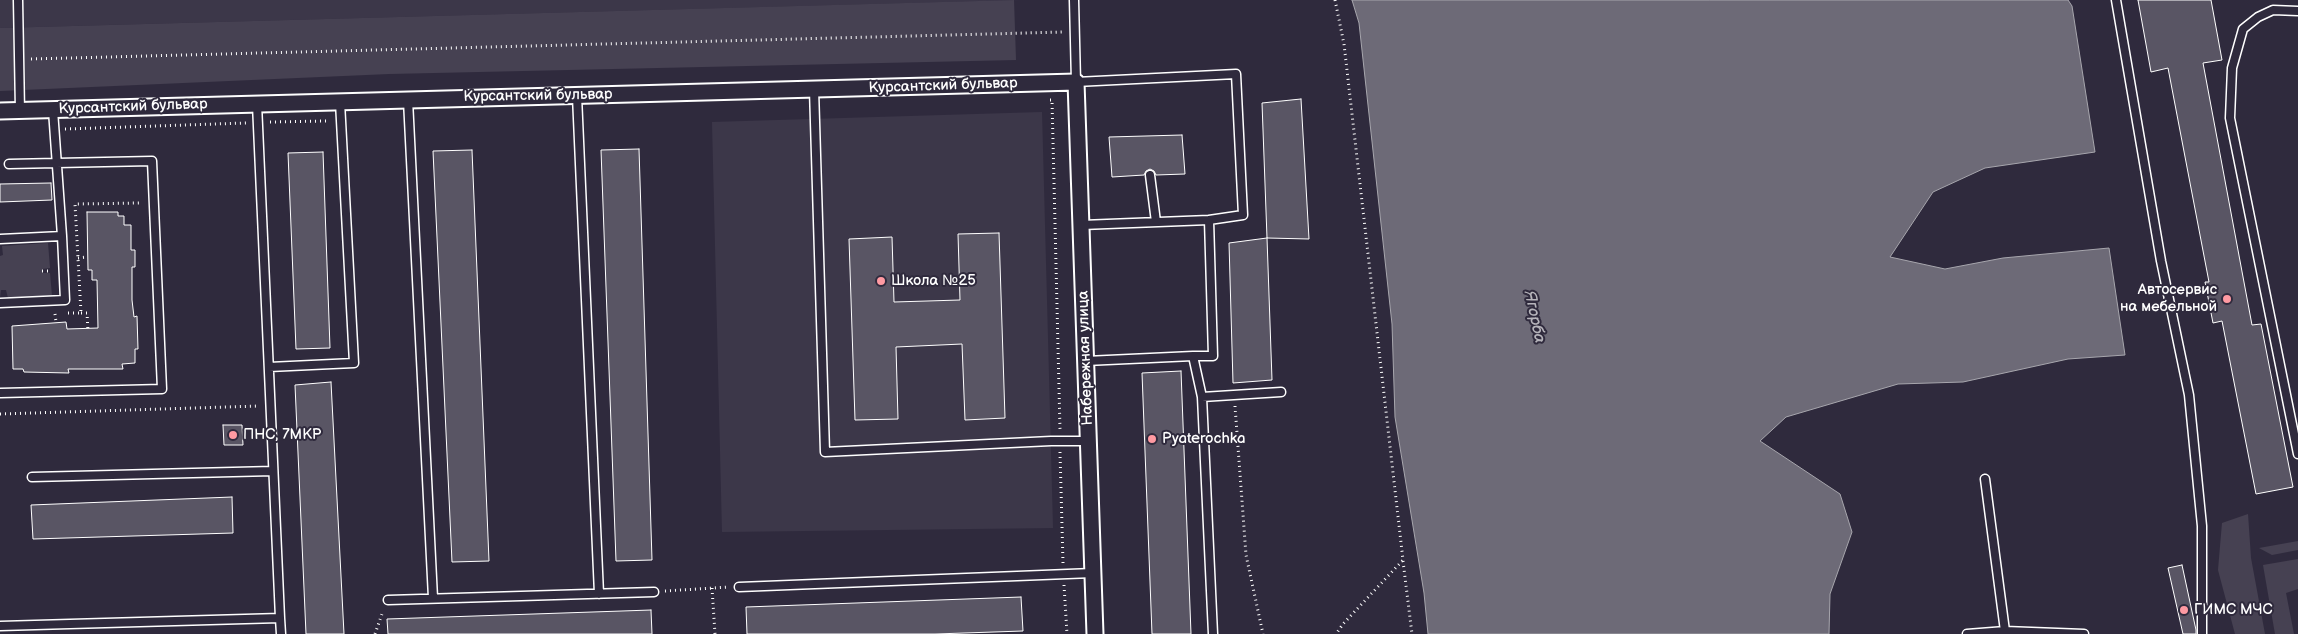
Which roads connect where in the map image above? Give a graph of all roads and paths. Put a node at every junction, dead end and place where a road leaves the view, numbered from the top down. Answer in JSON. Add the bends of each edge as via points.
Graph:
{"nodes":[{"id":1,"x":18,"y":0,"type":"edge"},
{"id":2,"x":1074,"y":0,"type":"edge"},
{"id":3,"x":1334,"y":0,"type":"edge"},
{"id":4,"x":2116,"y":0,"type":"edge"},
{"id":5,"x":2298,"y":11,"type":"edge"},
{"id":6,"x":1075,"y":32,"type":"junction"},
{"id":7,"x":20,"y":60,"type":"junction"},
{"id":8,"x":1076,"y":82,"type":"junction"},
{"id":9,"x":814,"y":89,"type":"junction"},
{"id":10,"x":577,"y":96,"type":"junction"},
{"id":11,"x":408,"y":100,"type":"junction"},
{"id":12,"x":1052,"y":100,"type":"dead end"},
{"id":13,"x":340,"y":102,"type":"junction"},
{"id":14,"x":256,"y":104,"type":"junction"},
{"id":15,"x":53,"y":110,"type":"junction"},
{"id":16,"x":0,"y":111,"type":"edge"},
{"id":17,"x":20,"y":111,"type":"junction"},
{"id":18,"x":57,"y":163,"type":"junction"},
{"id":19,"x":9,"y":164,"type":"dead end"},
{"id":20,"x":1150,"y":175,"type":"dead end"},
{"id":21,"x":140,"y":213,"type":"dead end"},
{"id":22,"x":1209,"y":220,"type":"junction"},
{"id":23,"x":1156,"y":222,"type":"junction"},
{"id":24,"x":1082,"y":225,"type":"junction"},
{"id":25,"x":62,"y":236,"type":"junction"},
{"id":26,"x":0,"y":239,"type":"edge"},
{"id":27,"x":87,"y":257,"type":"dead end"},
{"id":28,"x":78,"y":258,"type":"junction"},
{"id":29,"x":0,"y":303,"type":"edge"},
{"id":30,"x":81,"y":313,"type":"junction"},
{"id":31,"x":46,"y":314,"type":"dead end"},
{"id":32,"x":56,"y":314,"type":"junction"},
{"id":33,"x":56,"y":322,"type":"dead end"},
{"id":34,"x":88,"y":331,"type":"dead end"},
{"id":35,"x":1193,"y":356,"type":"junction"},
{"id":36,"x":1086,"y":361,"type":"junction"},
{"id":37,"x":268,"y":367,"type":"junction"},
{"id":38,"x":1282,"y":392,"type":"dead end"},
{"id":39,"x":0,"y":393,"type":"edge"},
{"id":40,"x":1234,"y":395,"type":"junction"},
{"id":41,"x":1202,"y":397,"type":"junction"},
{"id":42,"x":270,"y":406,"type":"junction"},
{"id":43,"x":0,"y":414,"type":"edge"},
{"id":44,"x":1060,"y":441,"type":"junction"},
{"id":45,"x":1089,"y":441,"type":"junction"},
{"id":46,"x":2298,"y":454,"type":"edge"},
{"id":47,"x":273,"y":471,"type":"junction"},
{"id":48,"x":32,"y":477,"type":"dead end"},
{"id":49,"x":1985,"y":479,"type":"dead end"},
{"id":50,"x":1403,"y":560,"type":"junction"},
{"id":51,"x":1092,"y":572,"type":"junction"},
{"id":52,"x":1064,"y":574,"type":"junction"},
{"id":53,"x":739,"y":587,"type":"joint"},
{"id":54,"x":712,"y":588,"type":"junction"},
{"id":55,"x":654,"y":592,"type":"joint"},
{"id":56,"x":599,"y":594,"type":"junction"},
{"id":57,"x":433,"y":598,"type":"junction"},
{"id":58,"x":388,"y":600,"type":"joint"},
{"id":59,"x":280,"y":618,"type":"junction"},
{"id":60,"x":0,"y":626,"type":"edge"},
{"id":61,"x":2005,"y":631,"type":"junction"},
{"id":62,"x":281,"y":634,"type":"edge"},
{"id":63,"x":375,"y":634,"type":"edge"},
{"id":64,"x":714,"y":634,"type":"edge"},
{"id":65,"x":1067,"y":634,"type":"edge"},
{"id":66,"x":1095,"y":634,"type":"edge"},
{"id":67,"x":1213,"y":634,"type":"edge"},
{"id":68,"x":1263,"y":634,"type":"edge"},
{"id":69,"x":1336,"y":634,"type":"edge"},
{"id":70,"x":1412,"y":634,"type":"edge"},
{"id":71,"x":1967,"y":634,"type":"edge"},
{"id":72,"x":2084,"y":634,"type":"edge"},
{"id":73,"x":2202,"y":634,"type":"edge"}],
"edges":[{"from":1,"to":7,"type":"lane"},
{"from":2,"to":6,"type":"lane"},
{"from":3,"to":50,"type":"path","via":[[1344,44]]},
{"from":4,"to":73,"type":"lane","via":[[2161,262],[2189,395],[2202,526]]},
{"from":5,"to":46,"type":"lane","via":[[2274,10],[2243,29],[2232,68],[2230,118]]},
{"from":6,"to":7,"type":"path"},
{"from":6,"to":8,"type":"lane"},
{"from":7,"to":17,"type":"lane"},
{"from":8,"to":9,"type":"street","name":"Курсантский бульвар"},
{"from":8,"to":22,"type":"lane","via":[[1236,74],[1243,215]]},
{"from":8,"to":24,"type":"street","name":"Набережная улица"},
{"from":9,"to":10,"type":"street","name":"Курсантский бульвар"},
{"from":9,"to":44,"type":"lane","via":[[826,452]]},
{"from":10,"to":11,"type":"street","name":"Курсантский бульвар"},
{"from":10,"to":56,"type":"lane"},
{"from":11,"to":13,"type":"street","name":"Курсантский бульвар"},
{"from":11,"to":57,"type":"lane"},
{"from":12,"to":44,"type":"path"},
{"from":13,"to":14,"type":"street","name":"Курсантский бульвар"},
{"from":13,"to":37,"type":"lane","via":[[354,363]]},
{"from":14,"to":15,"type":"street","name":"Курсантский бульвар"},
{"from":14,"to":37,"type":"lane"},
{"from":15,"to":17,"type":"street","name":"Курсантский бульвар"},
{"from":15,"to":18,"type":"lane"},
{"from":16,"to":17,"type":"street","name":"Курсантский бульвар"},
{"from":18,"to":19,"type":"lane"},
{"from":18,"to":25,"type":"lane"},
{"from":18,"to":39,"type":"lane","via":[[152,161],[162,389]]},
{"from":20,"to":23,"type":"lane"},
{"from":21,"to":28,"type":"path","via":[[139,203],[75,204]]},
{"from":22,"to":23,"type":"lane"},
{"from":22,"to":35,"type":"lane","via":[[1212,356]]},
{"from":23,"to":24,"type":"lane"},
{"from":24,"to":36,"type":"street","name":"Набережная улица"},
{"from":25,"to":26,"type":"lane"},
{"from":25,"to":29,"type":"lane","via":[[65,300]]},
{"from":27,"to":28,"type":"path"},
{"from":28,"to":30,"type":"path"},
{"from":30,"to":32,"type":"path"},
{"from":30,"to":34,"type":"path","via":[[88,313]]},
{"from":31,"to":32,"type":"path"},
{"from":32,"to":33,"type":"path"},
{"from":35,"to":36,"type":"lane"},
{"from":35,"to":41,"type":"lane"},
{"from":36,"to":45,"type":"street","name":"Набережная улица"},
{"from":37,"to":42,"type":"lane"},
{"from":38,"to":40,"type":"lane"},
{"from":40,"to":41,"type":"lane"},
{"from":40,"to":68,"type":"path","via":[[1246,555]]},
{"from":41,"to":67,"type":"lane"},
{"from":42,"to":43,"type":"path"},
{"from":42,"to":47,"type":"lane"},
{"from":44,"to":45,"type":"lane"},
{"from":44,"to":52,"type":"path"},
{"from":45,"to":51,"type":"street","name":"Набережная улица"},
{"from":47,"to":48,"type":"lane"},
{"from":47,"to":59,"type":"lane"},
{"from":49,"to":61,"type":"lane"},
{"from":50,"to":69,"type":"path"},
{"from":50,"to":70,"type":"path"},
{"from":51,"to":52,"type":"lane"},
{"from":51,"to":66,"type":"street","name":"Набережная улица"},
{"from":52,"to":53,"type":"lane"},
{"from":52,"to":65,"type":"path"},
{"from":53,"to":54,"type":"path"},
{"from":54,"to":55,"type":"path"},
{"from":54,"to":64,"type":"path"},
{"from":55,"to":56,"type":"lane"},
{"from":56,"to":57,"type":"lane"},
{"from":57,"to":58,"type":"lane"},
{"from":58,"to":63,"type":"path"},
{"from":59,"to":60,"type":"lane"},
{"from":59,"to":62,"type":"lane"},
{"from":61,"to":71,"type":"lane"},
{"from":61,"to":72,"type":"lane"}]}
